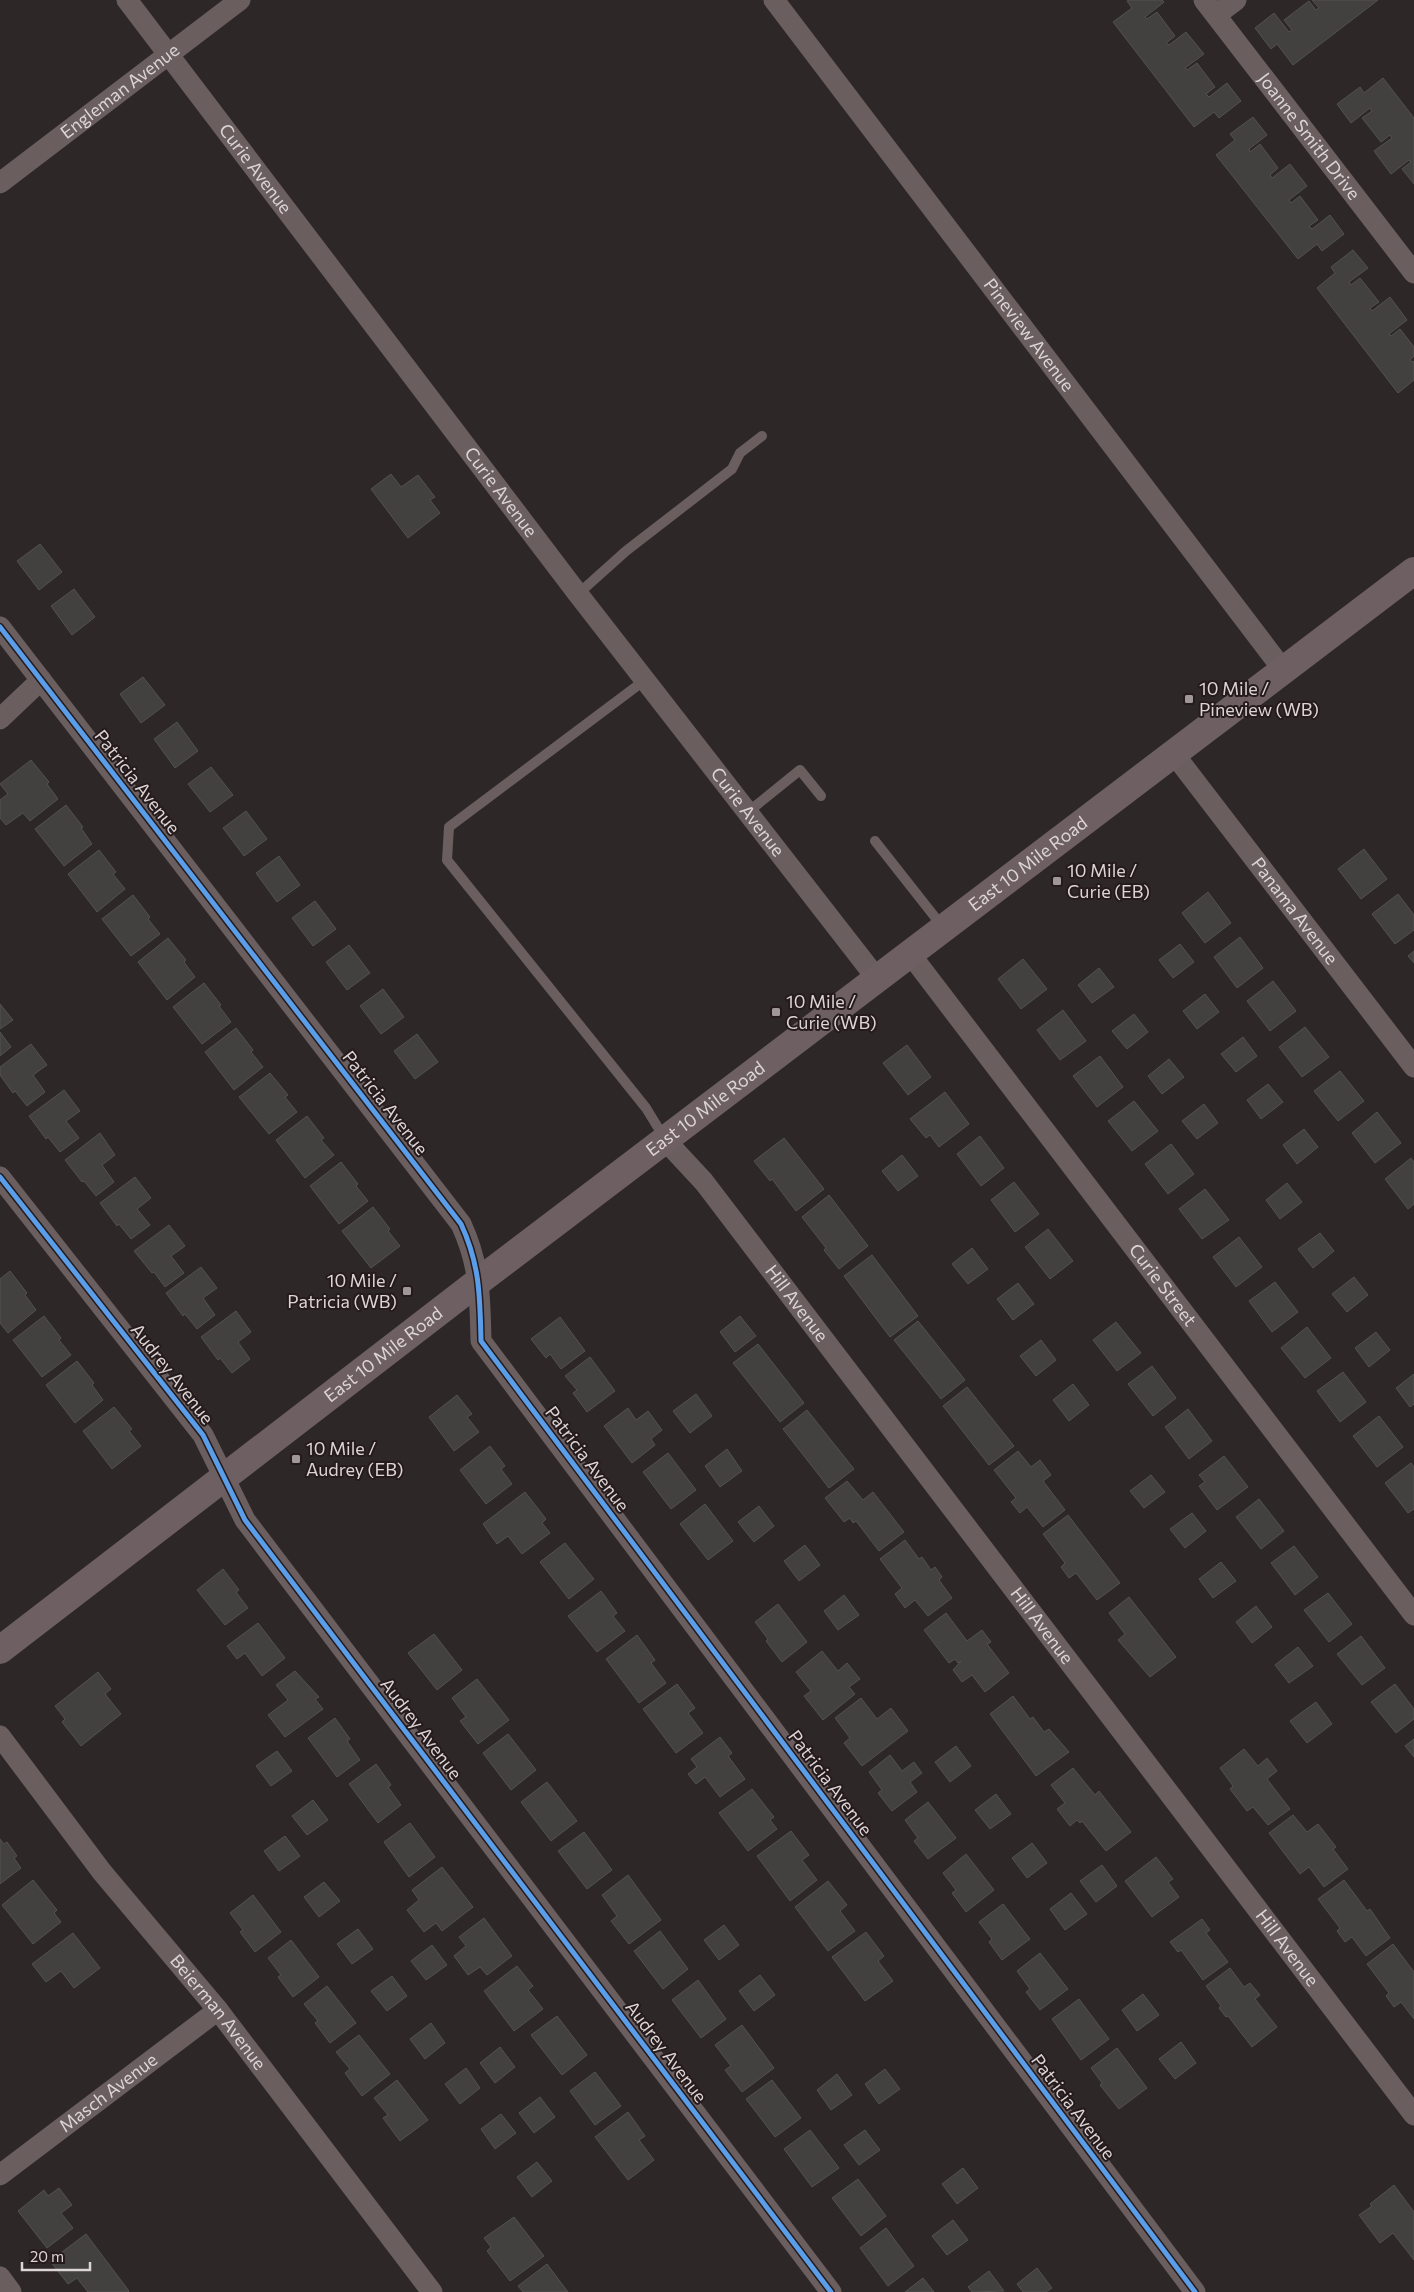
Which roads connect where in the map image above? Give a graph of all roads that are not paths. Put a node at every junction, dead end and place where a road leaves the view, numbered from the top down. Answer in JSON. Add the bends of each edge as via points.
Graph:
{"nodes":[{"id":1,"x":127,"y":0,"type":"edge"},
{"id":2,"x":240,"y":0,"type":"edge"},
{"id":3,"x":774,"y":0,"type":"edge"},
{"id":4,"x":1236,"y":0,"type":"edge"},
{"id":5,"x":1210,"y":8,"type":"edge"},
{"id":6,"x":169,"y":53,"type":"junction"},
{"id":7,"x":0,"y":183,"type":"edge"},
{"id":8,"x":1414,"y":273,"type":"edge"},
{"id":9,"x":762,"y":436,"type":"dead end"},
{"id":10,"x":1414,"y":571,"type":"edge"},
{"id":11,"x":578,"y":594,"type":"junction"},
{"id":12,"x":0,"y":627,"type":"edge"},
{"id":13,"x":1284,"y":671,"type":"junction"},
{"id":14,"x":41,"y":680,"type":"junction"},
{"id":15,"x":645,"y":680,"type":"junction"},
{"id":16,"x":0,"y":719,"type":"edge"},
{"id":17,"x":1174,"y":754,"type":"junction"},
{"id":18,"x":821,"y":796,"type":"dead end"},
{"id":19,"x":748,"y":812,"type":"junction"},
{"id":20,"x":875,"y":841,"type":"dead end"},
{"id":21,"x":945,"y":929,"type":"junction"},
{"id":22,"x":911,"y":955,"type":"junction"},
{"id":23,"x":878,"y":980,"type":"junction"},
{"id":24,"x":1414,"y":1067,"type":"edge"},
{"id":25,"x":665,"y":1140,"type":"junction"},
{"id":26,"x":0,"y":1177,"type":"edge"},
{"id":27,"x":479,"y":1281,"type":"junction"},
{"id":28,"x":224,"y":1476,"type":"junction"},
{"id":29,"x":1414,"y":1615,"type":"edge"},
{"id":30,"x":0,"y":1650,"type":"edge"},
{"id":31,"x":0,"y":1736,"type":"edge"},
{"id":32,"x":218,"y":2010,"type":"junction"},
{"id":33,"x":1414,"y":2115,"type":"edge"},
{"id":34,"x":0,"y":2175,"type":"edge"},
{"id":35,"x":0,"y":2277,"type":"edge"},
{"id":36,"x":11,"y":2292,"type":"edge"},
{"id":37,"x":432,"y":2292,"type":"edge"},
{"id":38,"x":832,"y":2292,"type":"edge"},
{"id":39,"x":1194,"y":2292,"type":"edge"}],
"edges":[{"from":1,"to":6,"type":"street","name":"Curie Avenue"},
{"from":2,"to":6,"type":"street","name":"Engleman Avenue"},
{"from":3,"to":13,"type":"street","name":"Pineview Avenue"},
{"from":4,"to":5,"type":"street"},
{"from":5,"to":8,"type":"street","name":"Joanne Smith Drive"},
{"from":6,"to":7,"type":"street","name":"Engleman Avenue"},
{"from":6,"to":11,"type":"street","name":"Curie Avenue"},
{"from":9,"to":11,"type":"lane","via":[[740,453],[732,469],[626,551]]},
{"from":10,"to":13,"type":"main road","name":"East 10 Mile Road"},
{"from":11,"to":15,"type":"street","name":"Curie Avenue"},
{"from":12,"to":14,"type":"street","name":"Patricia Avenue"},
{"from":13,"to":17,"type":"main road","name":"East 10 Mile Road"},
{"from":14,"to":16,"type":"street"},
{"from":14,"to":27,"type":"street","name":"Patricia Avenue","via":[[461,1224],[472,1247]]},
{"from":15,"to":19,"type":"street","name":"Curie Avenue"},
{"from":15,"to":25,"type":"lane","via":[[448,827],[447,860],[646,1108]]},
{"from":17,"to":21,"type":"main road","name":"East 10 Mile Road"},
{"from":17,"to":24,"type":"street","name":"Panama Avenue"},
{"from":18,"to":19,"type":"lane","via":[[800,770]]},
{"from":19,"to":23,"type":"street","name":"Curie Avenue"},
{"from":20,"to":21,"type":"lane"},
{"from":21,"to":22,"type":"main road","name":"East 10 Mile Road"},
{"from":22,"to":23,"type":"main road","name":"East 10 Mile Road"},
{"from":22,"to":29,"type":"street","name":"Curie Street"},
{"from":23,"to":25,"type":"main road","name":"East 10 Mile Road"},
{"from":25,"to":27,"type":"main road","name":"East 10 Mile Road"},
{"from":25,"to":33,"type":"street","name":"Hill Avenue","via":[[710,1190]]},
{"from":26,"to":28,"type":"street","name":"Audrey Avenue","via":[[203,1436]]},
{"from":27,"to":28,"type":"main road","name":"East 10 Mile Road"},
{"from":27,"to":39,"type":"street","name":"Patricia Avenue","via":[[481,1341]]},
{"from":28,"to":30,"type":"main road","name":"East 10 Mile Road"},
{"from":28,"to":38,"type":"street","name":"Audrey Avenue","via":[[245,1520]]},
{"from":31,"to":32,"type":"street","name":"Beierman Avenue","via":[[102,1872]]},
{"from":32,"to":34,"type":"street","name":"Masch Avenue"},
{"from":32,"to":37,"type":"street","name":"Beierman Avenue"},
{"from":35,"to":36,"type":"street"}]}
